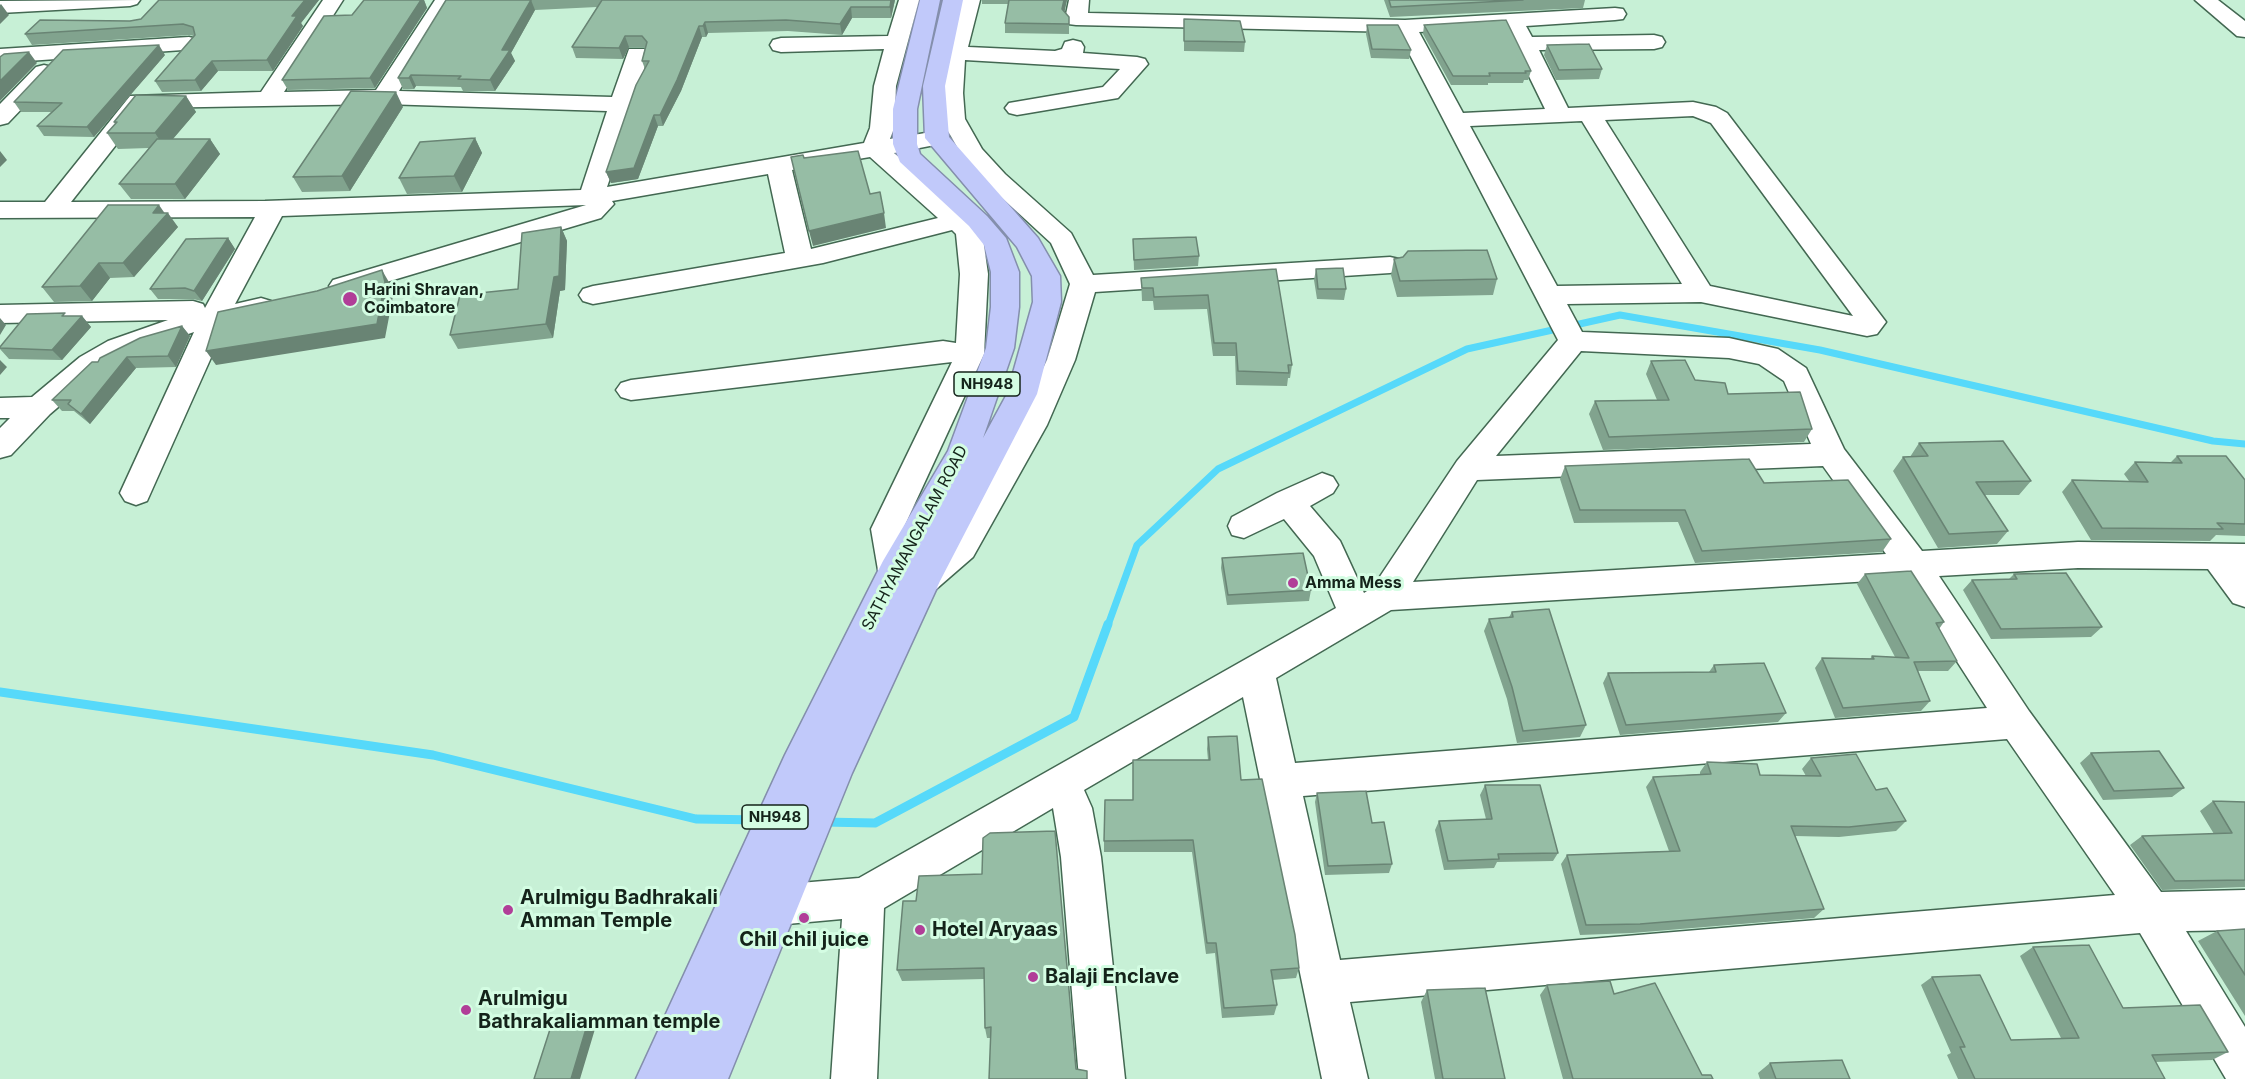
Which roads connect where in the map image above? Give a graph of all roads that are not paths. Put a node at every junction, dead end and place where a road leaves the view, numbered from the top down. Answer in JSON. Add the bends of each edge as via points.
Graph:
{"nodes":[{"id":1,"x":130,"y":0,"type":"edge"},
{"id":2,"x":333,"y":0,"type":"edge"},
{"id":3,"x":445,"y":0,"type":"edge"},
{"id":4,"x":909,"y":0,"type":"edge"},
{"id":5,"x":930,"y":0,"type":"edge"},
{"id":6,"x":953,"y":0,"type":"edge"},
{"id":7,"x":970,"y":0,"type":"edge"},
{"id":8,"x":2206,"y":1,"type":"edge"},
{"id":9,"x":74,"y":2,"type":"edge"},
{"id":10,"x":2245,"y":2,"type":"edge"},
{"id":11,"x":0,"y":7,"type":"edge"},
{"id":12,"x":1077,"y":10,"type":"edge"},
{"id":13,"x":1191,"y":11,"type":"edge"},
{"id":14,"x":1615,"y":14,"type":"dead end"},
{"id":15,"x":1512,"y":20,"type":"junction"},
{"id":16,"x":1405,"y":26,"type":"junction"},
{"id":17,"x":2245,"y":31,"type":"edge"},
{"id":18,"x":897,"y":42,"type":"junction"},
{"id":19,"x":1654,"y":42,"type":"dead end"},
{"id":20,"x":1524,"y":44,"type":"junction"},
{"id":21,"x":781,"y":45,"type":"dead end"},
{"id":22,"x":64,"y":51,"type":"junction"},
{"id":23,"x":955,"y":53,"type":"junction"},
{"id":24,"x":637,"y":54,"type":"dead end"},
{"id":25,"x":0,"y":56,"type":"edge"},
{"id":26,"x":1058,"y":58,"type":"junction"},
{"id":27,"x":383,"y":97,"type":"junction"},
{"id":28,"x":268,"y":99,"type":"junction"},
{"id":29,"x":138,"y":102,"type":"junction"},
{"id":30,"x":622,"y":104,"type":"junction"},
{"id":31,"x":1017,"y":108,"type":"dead end"},
{"id":32,"x":1590,"y":115,"type":"junction"},
{"id":33,"x":1560,"y":116,"type":"junction"},
{"id":34,"x":0,"y":118,"type":"edge"},
{"id":35,"x":1455,"y":120,"type":"junction"},
{"id":36,"x":937,"y":138,"type":"junction"},
{"id":37,"x":905,"y":144,"type":"junction"},
{"id":38,"x":874,"y":148,"type":"junction"},
{"id":39,"x":778,"y":165,"type":"junction"},
{"id":40,"x":601,"y":195,"type":"junction"},
{"id":41,"x":273,"y":208,"type":"junction"},
{"id":42,"x":0,"y":210,"type":"edge"},
{"id":43,"x":52,"y":210,"type":"junction"},
{"id":44,"x":957,"y":221,"type":"junction"},
{"id":45,"x":800,"y":259,"type":"junction"},
{"id":46,"x":1390,"y":265,"type":"dead end"},
{"id":47,"x":1084,"y":284,"type":"junction"},
{"id":48,"x":1701,"y":293,"type":"junction"},
{"id":49,"x":318,"y":294,"type":"edge"},
{"id":50,"x":593,"y":295,"type":"dead end"},
{"id":51,"x":1549,"y":296,"type":"junction"},
{"id":52,"x":285,"y":301,"type":"edge"},
{"id":53,"x":218,"y":313,"type":"junction"},
{"id":54,"x":0,"y":314,"type":"edge"},
{"id":55,"x":1573,"y":341,"type":"junction"},
{"id":56,"x":970,"y":354,"type":"junction"},
{"id":57,"x":631,"y":390,"type":"dead end"},
{"id":58,"x":39,"y":406,"type":"junction"},
{"id":59,"x":0,"y":408,"type":"edge"},
{"id":60,"x":0,"y":447,"type":"edge"},
{"id":61,"x":1831,"y":454,"type":"junction"},
{"id":62,"x":1468,"y":470,"type":"junction"},
{"id":63,"x":1322,"y":485,"type":"dead end"},
{"id":64,"x":136,"y":493,"type":"dead end"},
{"id":65,"x":1288,"y":501,"type":"junction"},
{"id":66,"x":1244,"y":526,"type":"dead end"},
{"id":67,"x":2231,"y":557,"type":"edge"},
{"id":68,"x":1913,"y":565,"type":"junction"},
{"id":69,"x":909,"y":575,"type":"junction"},
{"id":70,"x":2245,"y":593,"type":"edge"},
{"id":71,"x":1371,"y":606,"type":"junction"},
{"id":72,"x":1256,"y":671,"type":"junction"},
{"id":73,"x":2016,"y":722,"type":"junction"},
{"id":74,"x":815,"y":770,"type":"junction"},
{"id":75,"x":1281,"y":781,"type":"junction"},
{"id":76,"x":1061,"y":783,"type":"junction"},
{"id":77,"x":756,"y":890,"type":"junction"},
{"id":78,"x":864,"y":897,"type":"junction"},
{"id":79,"x":2245,"y":910,"type":"edge"},
{"id":80,"x":2151,"y":912,"type":"junction"},
{"id":81,"x":1324,"y":983,"type":"junction"},
{"id":82,"x":2245,"y":1068,"type":"edge"},
{"id":83,"x":659,"y":1079,"type":"edge"},
{"id":84,"x":705,"y":1079,"type":"edge"},
{"id":85,"x":854,"y":1079,"type":"edge"},
{"id":86,"x":1102,"y":1079,"type":"edge"},
{"id":87,"x":1345,"y":1079,"type":"edge"}],
"edges":[{"from":1,"to":9,"type":"street"},
{"from":2,"to":28,"type":"street"},
{"from":3,"to":27,"type":"street"},
{"from":4,"to":18,"type":"street"},
{"from":5,"to":37,"type":"highway","via":[[904,109]]},
{"from":6,"to":36,"type":"highway","via":[[934,86]]},
{"from":7,"to":23,"type":"street"},
{"from":8,"to":10,"type":"street"},
{"from":8,"to":17,"type":"street"},
{"from":9,"to":11,"type":"street"},
{"from":12,"to":13,"type":"street"},
{"from":12,"to":26,"type":"street","via":[[1073,52]]},
{"from":13,"to":16,"type":"street"},
{"from":14,"to":15,"type":"street"},
{"from":15,"to":16,"type":"street"},
{"from":15,"to":20,"type":"street"},
{"from":16,"to":35,"type":"street"},
{"from":18,"to":21,"type":"street"},
{"from":18,"to":38,"type":"street","via":[[885,86],[882,128]]},
{"from":19,"to":20,"type":"street"},
{"from":20,"to":33,"type":"street"},
{"from":22,"to":25,"type":"street"},
{"from":22,"to":29,"type":"street","via":[[189,44]]},
{"from":22,"to":34,"type":"street"},
{"from":23,"to":26,"type":"street"},
{"from":23,"to":47,"type":"street","via":[[953,119],[962,137],[996,179],[1062,239]]},
{"from":24,"to":30,"type":"street"},
{"from":26,"to":31,"type":"street","via":[[1137,64],[1110,93]]},
{"from":27,"to":28,"type":"street"},
{"from":27,"to":30,"type":"street"},
{"from":28,"to":29,"type":"street"},
{"from":29,"to":43,"type":"street"},
{"from":30,"to":40,"type":"street"},
{"from":32,"to":33,"type":"street"},
{"from":32,"to":48,"type":"street"},
{"from":32,"to":48,"type":"street","via":[[1693,109],[1719,118],[1872,322],[1868,327],[1857,326]]},
{"from":33,"to":35,"type":"street"},
{"from":35,"to":51,"type":"street"},
{"from":36,"to":37,"type":"street"},
{"from":36,"to":69,"type":"highway","number":"NH948","via":[[1029,244],[1046,276],[1047,302],[1022,394]]},
{"from":37,"to":38,"type":"street"},
{"from":37,"to":69,"type":"highway","name":"SATHYAMANGALAM ROAD","number":"NH948","via":[[909,157],[978,220],[997,244],[1005,272],[1000,348],[963,452]]},
{"from":38,"to":39,"type":"street"},
{"from":38,"to":44,"type":"street"},
{"from":39,"to":40,"type":"street"},
{"from":39,"to":45,"type":"street"},
{"from":40,"to":41,"type":"street"},
{"from":40,"to":49,"type":"street","via":[[592,213]]},
{"from":41,"to":43,"type":"street"},
{"from":41,"to":53,"type":"street"},
{"from":42,"to":43,"type":"street"},
{"from":44,"to":45,"type":"street"},
{"from":44,"to":56,"type":"street","via":[[969,232],[974,274]]},
{"from":45,"to":50,"type":"street"},
{"from":46,"to":47,"type":"street"},
{"from":47,"to":69,"type":"street","via":[[1060,360],[1032,425],[961,548]]},
{"from":48,"to":51,"type":"street"},
{"from":51,"to":55,"type":"street"},
{"from":52,"to":53,"type":"street"},
{"from":53,"to":54,"type":"street"},
{"from":53,"to":58,"type":"street","via":[[118,348],[90,364]]},
{"from":53,"to":64,"type":"street"},
{"from":55,"to":61,"type":"street","via":[[1729,348],[1768,356],[1796,375]]},
{"from":55,"to":62,"type":"street"},
{"from":56,"to":57,"type":"street","via":[[943,351]]},
{"from":56,"to":69,"type":"street","via":[[887,529]]},
{"from":58,"to":59,"type":"street"},
{"from":58,"to":60,"type":"street"},
{"from":61,"to":62,"type":"street"},
{"from":61,"to":68,"type":"street"},
{"from":62,"to":71,"type":"street"},
{"from":63,"to":65,"type":"street"},
{"from":65,"to":66,"type":"street"},
{"from":65,"to":71,"type":"street"},
{"from":67,"to":68,"type":"street","via":[[2078,555]]},
{"from":67,"to":70,"type":"street"},
{"from":68,"to":71,"type":"street"},
{"from":68,"to":73,"type":"street"},
{"from":69,"to":74,"type":"highway","number":"NH948"},
{"from":71,"to":72,"type":"street"},
{"from":72,"to":75,"type":"street"},
{"from":72,"to":76,"type":"street"},
{"from":73,"to":75,"type":"street"},
{"from":73,"to":80,"type":"street"},
{"from":74,"to":77,"type":"highway","number":"NH948"},
{"from":74,"to":77,"type":"highway","number":"NH948","via":[[798,855]]},
{"from":75,"to":81,"type":"street"},
{"from":76,"to":78,"type":"street"},
{"from":76,"to":86,"type":"street","via":[[1073,808],[1081,857]]},
{"from":77,"to":78,"type":"street"},
{"from":77,"to":83,"type":"highway","number":"NH948"},
{"from":77,"to":84,"type":"highway","number":"NH948"},
{"from":78,"to":85,"type":"street"},
{"from":79,"to":80,"type":"street"},
{"from":80,"to":81,"type":"street"},
{"from":80,"to":82,"type":"street"},
{"from":81,"to":87,"type":"street"}]}
